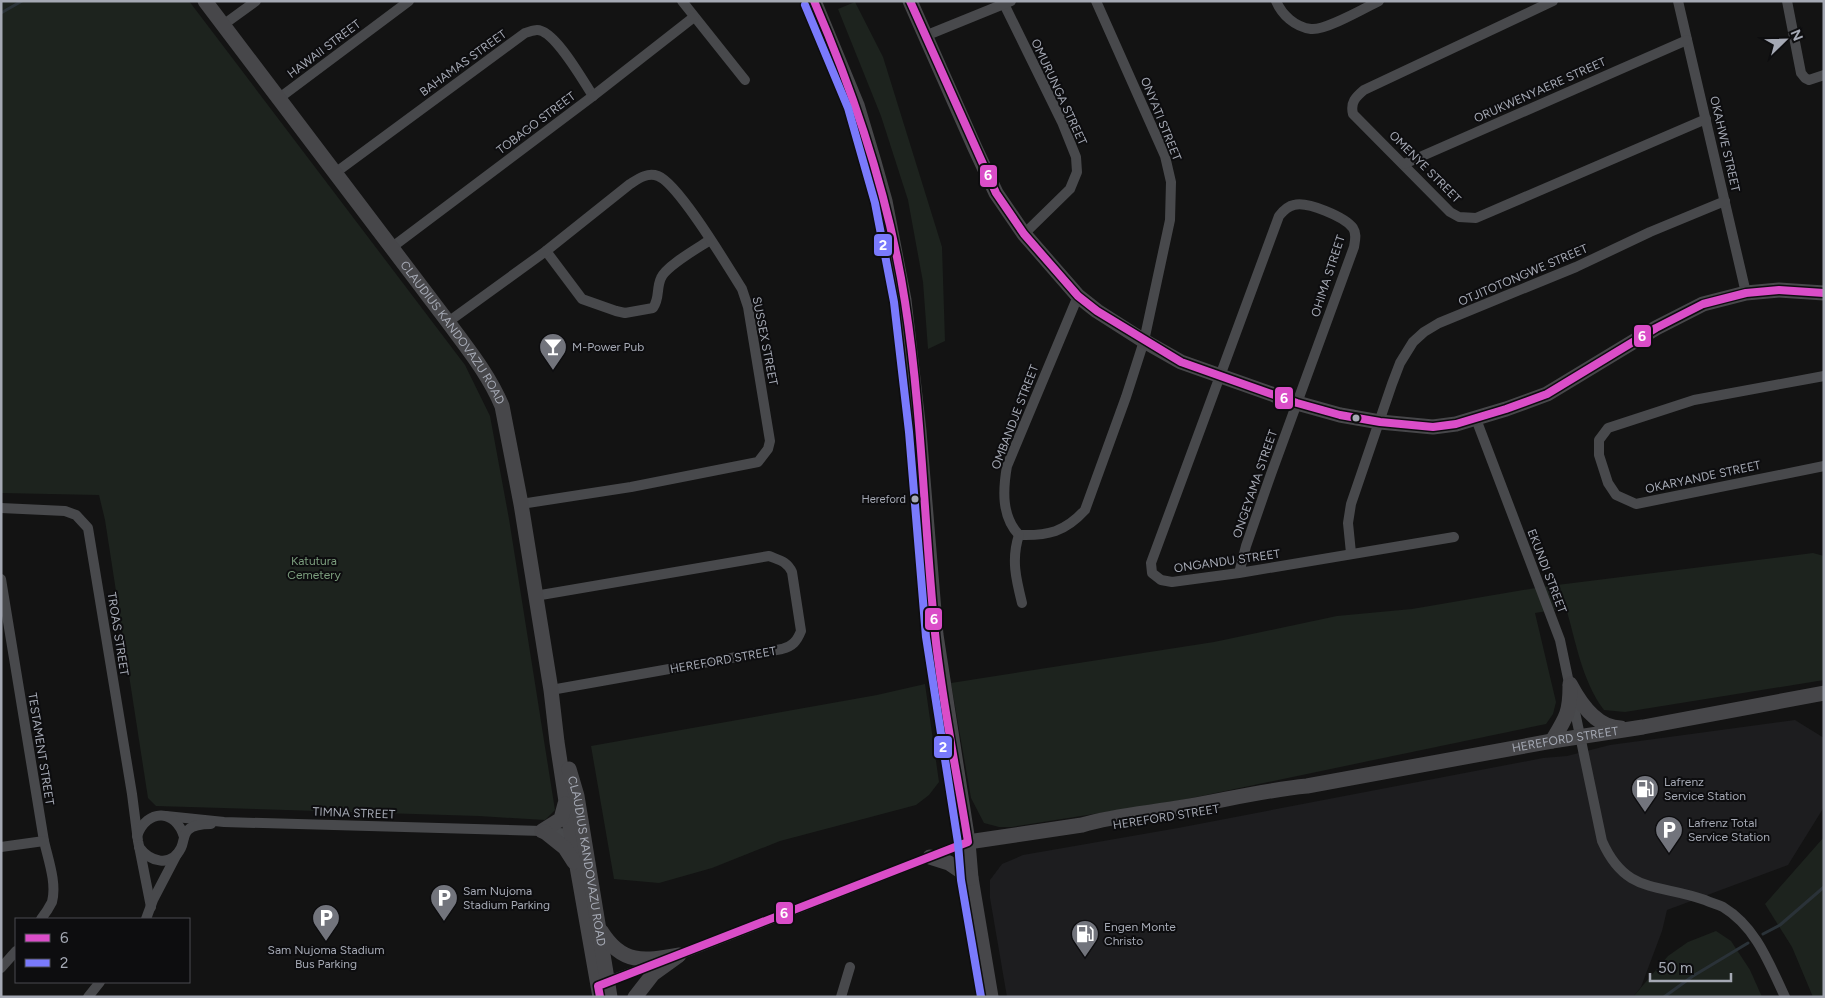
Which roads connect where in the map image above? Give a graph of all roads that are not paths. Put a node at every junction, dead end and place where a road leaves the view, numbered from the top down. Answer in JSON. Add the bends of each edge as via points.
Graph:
{"nodes":[{"id":1,"x":205,"y":1,"type":"edge"},
{"id":2,"x":256,"y":1,"type":"edge"},
{"id":3,"x":409,"y":1,"type":"edge"},
{"id":4,"x":682,"y":1,"type":"edge"},
{"id":5,"x":814,"y":1,"type":"edge"},
{"id":6,"x":910,"y":1,"type":"edge"},
{"id":7,"x":1096,"y":1,"type":"edge"},
{"id":8,"x":1276,"y":1,"type":"edge"},
{"id":9,"x":1379,"y":1,"type":"edge"},
{"id":10,"x":1553,"y":1,"type":"edge"},
{"id":11,"x":1678,"y":1,"type":"edge"},
{"id":12,"x":1787,"y":1,"type":"edge"},
{"id":13,"x":1007,"y":3,"type":"edge"},
{"id":14,"x":694,"y":17,"type":"junction"},
{"id":15,"x":223,"y":25,"type":"junction"},
{"id":16,"x":925,"y":36,"type":"junction"},
{"id":17,"x":1686,"y":40,"type":"junction"},
{"id":18,"x":1824,"y":75,"type":"edge"},
{"id":19,"x":745,"y":80,"type":"dead end"},
{"id":20,"x":593,"y":96,"type":"junction"},
{"id":21,"x":278,"y":99,"type":"junction"},
{"id":22,"x":1706,"y":119,"type":"junction"},
{"id":23,"x":1404,"y":164,"type":"junction"},
{"id":24,"x":335,"y":173,"type":"junction"},
{"id":25,"x":1725,"y":201,"type":"junction"},
{"id":26,"x":1024,"y":234,"type":"junction"},
{"id":27,"x":710,"y":240,"type":"junction"},
{"id":28,"x":391,"y":248,"type":"junction"},
{"id":29,"x":546,"y":251,"type":"junction"},
{"id":30,"x":1746,"y":293,"type":"junction"},
{"id":31,"x":1824,"y":293,"type":"edge"},
{"id":32,"x":1078,"y":296,"type":"junction"},
{"id":33,"x":448,"y":322,"type":"junction"},
{"id":34,"x":1144,"y":341,"type":"junction"},
{"id":35,"x":1824,"y":376,"type":"edge"},
{"id":36,"x":1220,"y":377,"type":"junction"},
{"id":37,"x":1297,"y":403,"type":"junction"},
{"id":38,"x":1476,"y":419,"type":"junction"},
{"id":39,"x":1380,"y":422,"type":"junction"},
{"id":40,"x":1824,"y":466,"type":"edge"},
{"id":41,"x":521,"y":504,"type":"junction"},
{"id":42,"x":1,"y":508,"type":"edge"},
{"id":43,"x":1019,"y":534,"type":"junction"},
{"id":44,"x":1454,"y":537,"type":"dead end"},
{"id":45,"x":1351,"y":554,"type":"junction"},
{"id":46,"x":1240,"y":573,"type":"junction"},
{"id":47,"x":1,"y":579,"type":"edge"},
{"id":48,"x":535,"y":596,"type":"junction"},
{"id":49,"x":1022,"y":603,"type":"dead end"},
{"id":50,"x":1570,"y":684,"type":"junction"},
{"id":51,"x":551,"y":690,"type":"junction"},
{"id":52,"x":1824,"y":693,"type":"edge"},
{"id":53,"x":556,"y":727,"type":"junction"},
{"id":54,"x":1643,"y":727,"type":"junction"},
{"id":55,"x":1579,"y":736,"type":"junction"},
{"id":56,"x":1552,"y":741,"type":"junction"},
{"id":57,"x":565,"y":797,"type":"junction"},
{"id":58,"x":134,"y":802,"type":"junction"},
{"id":59,"x":154,"y":816,"type":"junction"},
{"id":60,"x":166,"y":816,"type":"junction"},
{"id":61,"x":224,"y":822,"type":"junction"},
{"id":62,"x":543,"y":832,"type":"junction"},
{"id":63,"x":577,"y":835,"type":"junction"},
{"id":64,"x":137,"y":836,"type":"junction"},
{"id":65,"x":184,"y":837,"type":"junction"},
{"id":66,"x":44,"y":841,"type":"junction"},
{"id":67,"x":968,"y":842,"type":"junction"},
{"id":68,"x":1,"y":847,"type":"edge"},
{"id":69,"x":139,"y":847,"type":"junction"},
{"id":70,"x":178,"y":853,"type":"junction"},
{"id":71,"x":930,"y":857,"type":"junction"},
{"id":72,"x":577,"y":868,"type":"junction"},
{"id":73,"x":971,"y":878,"type":"junction"},
{"id":74,"x":151,"y":907,"type":"junction"},
{"id":75,"x":42,"y":918,"type":"edge"},
{"id":76,"x":146,"y":918,"type":"edge"},
{"id":77,"x":598,"y":925,"type":"junction"},
{"id":78,"x":15,"y":953,"type":"edge"},
{"id":79,"x":679,"y":955,"type":"junction"},
{"id":80,"x":850,"y":966,"type":"dead end"},
{"id":81,"x":1,"y":968,"type":"edge"},
{"id":82,"x":99,"y":983,"type":"edge"},
{"id":83,"x":604,"y":990,"type":"edge"},
{"id":84,"x":88,"y":997,"type":"edge"},
{"id":85,"x":635,"y":997,"type":"edge"},
{"id":86,"x":841,"y":997,"type":"edge"},
{"id":87,"x":991,"y":997,"type":"edge"},
{"id":88,"x":1785,"y":997,"type":"edge"}],
"edges":[{"from":1,"to":15,"type":"street","name":"CLAUDIUS KANDOVAZU ROAD"},
{"from":2,"to":15,"type":"street"},
{"from":3,"to":21,"type":"street","name":"HAWAII STREET"},
{"from":4,"to":14,"type":"street"},
{"from":5,"to":67,"type":"street","via":[[857,106],[885,201],[900,273],[914,373],[936,635]]},
{"from":6,"to":16,"type":"street"},
{"from":7,"to":34,"type":"street","name":"ONYATI STREET","via":[[1165,156],[1171,182],[1170,220]]},
{"from":8,"to":9,"type":"street","via":[[1289,20],[1314,29]]},
{"from":10,"to":23,"type":"street","name":"OMENYE STREET","via":[[1364,90],[1355,98],[1353,114]]},
{"from":11,"to":17,"type":"street","name":"OKAHWE STREET"},
{"from":12,"to":18,"type":"street","via":[[1801,73],[1809,80]]},
{"from":13,"to":16,"type":"street"},
{"from":13,"to":26,"type":"street","name":"OMURUNGA STREET","via":[[1076,157],[1077,172],[1070,189]]},
{"from":14,"to":19,"type":"street"},
{"from":14,"to":20,"type":"street","name":"TOBAGO STREET"},
{"from":15,"to":21,"type":"street","name":"CLAUDIUS KANDOVAZU ROAD"},
{"from":16,"to":26,"type":"street","via":[[996,193]]},
{"from":17,"to":22,"type":"street","name":"OKAHWE STREET"},
{"from":17,"to":23,"type":"street","name":"ORUKWENYAERE STREET"},
{"from":20,"to":24,"type":"street","name":"BAHAMAS STREET","via":[[555,41],[537,30],[525,33]]},
{"from":20,"to":28,"type":"street","name":"TOBAGO STREET"},
{"from":21,"to":24,"type":"street","name":"CLAUDIUS KANDOVAZU ROAD"},
{"from":22,"to":23,"type":"street","name":"OMENYE STREET","via":[[1476,218],[1459,217],[1450,212]]},
{"from":22,"to":25,"type":"street","name":"OKAHWE STREET"},
{"from":24,"to":28,"type":"street","name":"CLAUDIUS KANDOVAZU ROAD"},
{"from":25,"to":30,"type":"street","name":"OKAHWE STREET"},
{"from":25,"to":39,"type":"street","name":"OTJITOTONGWE STREET","via":[[1424,332],[1413,342],[1400,363]]},
{"from":26,"to":32,"type":"street"},
{"from":27,"to":29,"type":"street","name":"SUSSEX STREET","via":[[666,181],[657,176],[644,176]]},
{"from":27,"to":29,"type":"street","via":[[674,264],[661,278],[658,302],[653,308],[625,313],[582,299]]},
{"from":27,"to":41,"type":"street","name":"SUSSEX STREET","via":[[742,289],[748,307],[770,441],[764,455],[758,462],[746,465]]},
{"from":28,"to":33,"type":"street","name":"CLAUDIUS KANDOVAZU ROAD"},
{"from":29,"to":33,"type":"street","name":"SUSSEX STREET"},
{"from":30,"to":31,"type":"street","via":[[1779,290]]},
{"from":30,"to":38,"type":"street","via":[[1690,310],[1547,394]]},
{"from":32,"to":34,"type":"street"},
{"from":32,"to":43,"type":"street","name":"OMBANDJE STREET","via":[[1007,466],[1003,488],[1006,510],[1011,527]]},
{"from":33,"to":41,"type":"street","name":"CLAUDIUS KANDOVAZU ROAD","via":[[497,393]]},
{"from":34,"to":36,"type":"street","via":[[1181,362]]},
{"from":34,"to":43,"type":"street","via":[[1084,510],[1072,523],[1058,530],[1038,535]]},
{"from":35,"to":40,"type":"street","name":"OKARYANDE STREET","via":[[1694,400],[1608,428],[1599,440],[1599,454],[1608,483],[1616,494],[1636,504]]},
{"from":36,"to":37,"type":"street"},
{"from":36,"to":37,"type":"street","name":"OHIMA STREET","via":[[1278,216],[1296,204],[1317,208],[1348,223],[1356,236]]},
{"from":36,"to":46,"type":"street","name":"ONGANDU STREET","via":[[1151,563],[1152,573],[1161,580],[1172,582]]},
{"from":37,"to":39,"type":"street"},
{"from":37,"to":46,"type":"street","name":"ONGEYAMA STREET"},
{"from":38,"to":39,"type":"street","via":[[1433,427]]},
{"from":38,"to":50,"type":"street","name":"EKUNDI STREET","via":[[1560,640]]},
{"from":39,"to":45,"type":"street","name":"OTJITOTONGWE STREET","via":[[1350,504]]},
{"from":41,"to":48,"type":"street","name":"CLAUDIUS KANDOVAZU ROAD"},
{"from":42,"to":58,"type":"street","name":"TROAS STREET","via":[[65,511],[76,515],[88,528]]},
{"from":43,"to":49,"type":"street","via":[[1014,548],[1014,573]]},
{"from":44,"to":45,"type":"street","name":"ONGANDU STREET"},
{"from":45,"to":46,"type":"street","name":"ONGANDU STREET"},
{"from":47,"to":66,"type":"street","name":"TESTAMENT STREET"},
{"from":48,"to":51,"type":"street","name":"CLAUDIUS KANDOVAZU ROAD"},
{"from":48,"to":51,"type":"street","name":"HEREFORD STREET","via":[[768,556],[782,561],[792,572],[801,631],[791,646]]},
{"from":50,"to":54,"type":"street","via":[[1579,701],[1604,723],[1617,728]]},
{"from":50,"to":55,"type":"street","name":"EKUNDI STREET"},
{"from":50,"to":56,"type":"street","via":[[1570,707]]},
{"from":51,"to":53,"type":"street","name":"CLAUDIUS KANDOVAZU ROAD"},
{"from":52,"to":54,"type":"street","name":"HEREFORD STREET"},
{"from":53,"to":57,"type":"street","name":"CLAUDIUS KANDOVAZU ROAD"},
{"from":53,"to":63,"type":"street","name":"CLAUDIUS KANDOVAZU ROAD","via":[[577,796]]},
{"from":54,"to":55,"type":"street","name":"HEREFORD STREET"},
{"from":55,"to":56,"type":"street","name":"HEREFORD STREET"},
{"from":55,"to":88,"type":"street","name":"EKUNDI STREET","via":[[1602,840],[1617,868],[1631,878],[1656,888],[1693,896],[1722,907],[1739,920],[1751,931]]},
{"from":56,"to":67,"type":"street","name":"HEREFORD STREET","via":[[1308,786],[1278,798],[1185,815],[1099,827],[1082,825]]},
{"from":57,"to":62,"type":"street","via":[[561,819]]},
{"from":57,"to":63,"type":"street","name":"CLAUDIUS KANDOVAZU ROAD"},
{"from":58,"to":59,"type":"street"},
{"from":58,"to":64,"type":"street","name":"TROAS STREET"},
{"from":59,"to":60,"type":"street"},
{"from":59,"to":64,"type":"street","via":[[144,823]]},
{"from":60,"to":61,"type":"street","name":"TIMNA STREET"},
{"from":60,"to":65,"type":"street","via":[[178,824]]},
{"from":61,"to":62,"type":"street","name":"TIMNA STREET"},
{"from":61,"to":65,"type":"street","via":[[190,828]]},
{"from":62,"to":63,"type":"street","name":"TIMNA STREET"},
{"from":62,"to":72,"type":"street","via":[[565,848]]},
{"from":63,"to":72,"type":"street","name":"CLAUDIUS KANDOVAZU ROAD"},
{"from":63,"to":77,"type":"street","name":"CLAUDIUS KANDOVAZU ROAD"},
{"from":64,"to":69,"type":"street"},
{"from":65,"to":70,"type":"street"},
{"from":66,"to":68,"type":"street"},
{"from":66,"to":75,"type":"street","name":"TESTAMENT STREET","via":[[53,898]]},
{"from":67,"to":71,"type":"street","name":"HEREFORD STREET"},
{"from":67,"to":73,"type":"street"},
{"from":69,"to":70,"type":"street","via":[[158,861]]},
{"from":69,"to":74,"type":"street"},
{"from":70,"to":74,"type":"street"},
{"from":71,"to":73,"type":"street","via":[[949,863]]},
{"from":71,"to":79,"type":"street","name":"HEREFORD STREET"},
{"from":72,"to":83,"type":"street","name":"CLAUDIUS KANDOVAZU ROAD"},
{"from":73,"to":87,"type":"street"},
{"from":74,"to":76,"type":"street"},
{"from":77,"to":79,"type":"street","via":[[622,955],[648,960]]},
{"from":77,"to":83,"type":"street","name":"CLAUDIUS KANDOVAZU ROAD"},
{"from":78,"to":81,"type":"street"},
{"from":79,"to":83,"type":"street","name":"HEREFORD STREET"},
{"from":79,"to":85,"type":"street","via":[[653,974]]},
{"from":80,"to":86,"type":"street"},
{"from":82,"to":84,"type":"street"}]}
